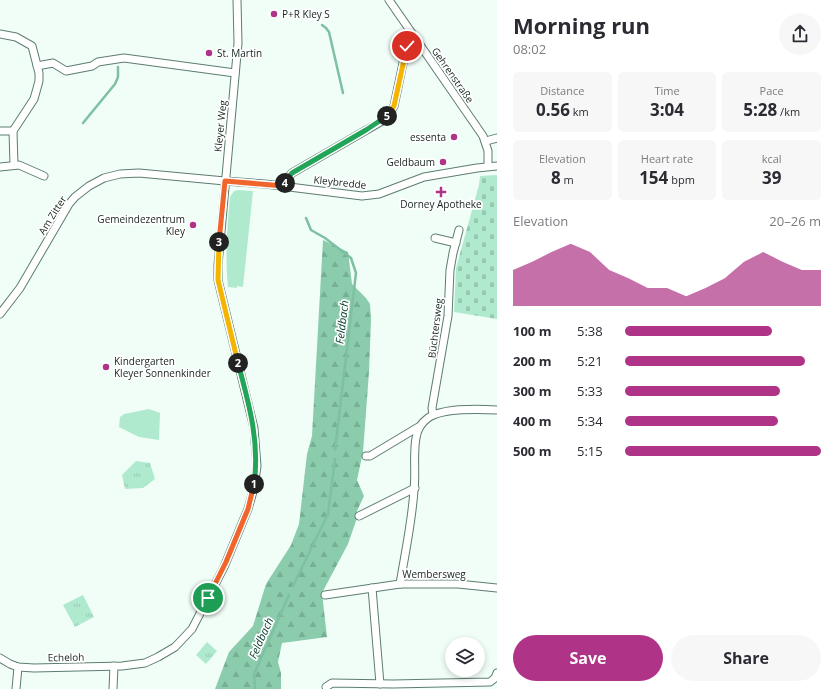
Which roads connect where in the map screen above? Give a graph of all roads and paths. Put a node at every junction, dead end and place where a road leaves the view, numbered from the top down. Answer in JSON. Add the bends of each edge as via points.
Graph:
{"nodes":[{"id":1,"x":237,"y":0,"type":"edge"},
{"id":2,"x":388,"y":0,"type":"edge"},
{"id":3,"x":0,"y":34,"type":"edge"},
{"id":4,"x":414,"y":37,"type":"junction"},
{"id":5,"x":37,"y":66,"type":"junction"},
{"id":6,"x":235,"y":73,"type":"junction"},
{"id":7,"x":12,"y":131,"type":"junction"},
{"id":8,"x":0,"y":132,"type":"edge"},
{"id":9,"x":497,"y":138,"type":"edge"},
{"id":10,"x":486,"y":141,"type":"junction"},
{"id":11,"x":14,"y":165,"type":"junction"},
{"id":12,"x":488,"y":166,"type":"junction"},
{"id":13,"x":497,"y":166,"type":"edge"},
{"id":14,"x":0,"y":168,"type":"edge"},
{"id":15,"x":44,"y":176,"type":"dead end"},
{"id":16,"x":225,"y":181,"type":"junction"},
{"id":17,"x":284,"y":186,"type":"junction"},
{"id":18,"x":459,"y":230,"type":"dead end"},
{"id":19,"x":435,"y":238,"type":"dead end"},
{"id":20,"x":456,"y":243,"type":"junction"},
{"id":21,"x":0,"y":314,"type":"edge"},
{"id":22,"x":497,"y":410,"type":"edge"},
{"id":23,"x":433,"y":415,"type":"junction"},
{"id":24,"x":420,"y":426,"type":"junction"},
{"id":25,"x":366,"y":456,"type":"dead end"},
{"id":26,"x":414,"y":488,"type":"junction"},
{"id":27,"x":358,"y":516,"type":"dead end"},
{"id":28,"x":400,"y":584,"type":"junction"},
{"id":29,"x":372,"y":588,"type":"junction"},
{"id":30,"x":497,"y":588,"type":"edge"},
{"id":31,"x":325,"y":595,"type":"dead end"},
{"id":32,"x":0,"y":658,"type":"edge"},
{"id":33,"x":114,"y":666,"type":"junction"},
{"id":34,"x":18,"y":667,"type":"junction"},
{"id":35,"x":497,"y":673,"type":"edge"},
{"id":36,"x":380,"y":684,"type":"junction"},
{"id":37,"x":326,"y":687,"type":"dead end"},
{"id":38,"x":16,"y":689,"type":"edge"},
{"id":39,"x":113,"y":689,"type":"edge"}],
"edges":[{"from":1,"to":6,"type":"street","name":"Kleyer Weg"},
{"from":2,"to":4,"type":"street","name":"Gehrenstraße"},
{"from":3,"to":5,"type":"street","via":[[16,37],[32,46]]},
{"from":4,"to":10,"type":"street","name":"Gehrenstraße"},
{"from":4,"to":17,"type":"street","via":[[406,50],[394,106],[390,113],[382,121],[292,173]]},
{"from":5,"to":6,"type":"street","via":[[53,63],[66,71],[124,58]]},
{"from":5,"to":7,"type":"street","via":[[39,81],[34,99]]},
{"from":6,"to":16,"type":"street","name":"Kleyer Weg"},
{"from":7,"to":8,"type":"street"},
{"from":7,"to":11,"type":"street"},
{"from":9,"to":10,"type":"street"},
{"from":10,"to":12,"type":"street","name":"Gehrenstraße"},
{"from":11,"to":14,"type":"street"},
{"from":11,"to":15,"type":"street"},
{"from":12,"to":13,"type":"street","name":"Kleybredde"},
{"from":12,"to":17,"type":"street","name":"Kleybredde","via":[[424,177],[369,196]]},
{"from":16,"to":17,"type":"street","name":"Kleybredde"},
{"from":16,"to":21,"type":"street","name":"Am Zitter","via":[[139,172],[104,178],[89,186],[69,204],[20,288]]},
{"from":16,"to":33,"type":"street","name":"Echeloh","via":[[218,280],[254,428],[254,488],[226,562],[192,629],[175,647],[158,657],[145,663]]},
{"from":18,"to":20,"type":"street","name":"Büchtersweg"},
{"from":19,"to":20,"type":"street"},
{"from":20,"to":23,"type":"street","name":"Büchtersweg","via":[[450,270],[448,316],[432,408]]},
{"from":22,"to":23,"type":"street","via":[[464,410]]},
{"from":23,"to":24,"type":"street"},
{"from":24,"to":25,"type":"street"},
{"from":24,"to":26,"type":"street","via":[[416,437]]},
{"from":26,"to":27,"type":"street"},
{"from":26,"to":28,"type":"street"},
{"from":28,"to":29,"type":"street","name":"Wembersweg"},
{"from":28,"to":30,"type":"street","name":"Wembersweg","via":[[464,584]]},
{"from":29,"to":31,"type":"street","name":"Wembersweg"},
{"from":29,"to":36,"type":"street"},
{"from":32,"to":34,"type":"street","name":"Echeloh"},
{"from":33,"to":34,"type":"street","name":"Echeloh"},
{"from":33,"to":39,"type":"street"},
{"from":34,"to":38,"type":"street"},
{"from":35,"to":36,"type":"street","via":[[490,682]]},
{"from":36,"to":37,"type":"street","via":[[332,682]]}]}
